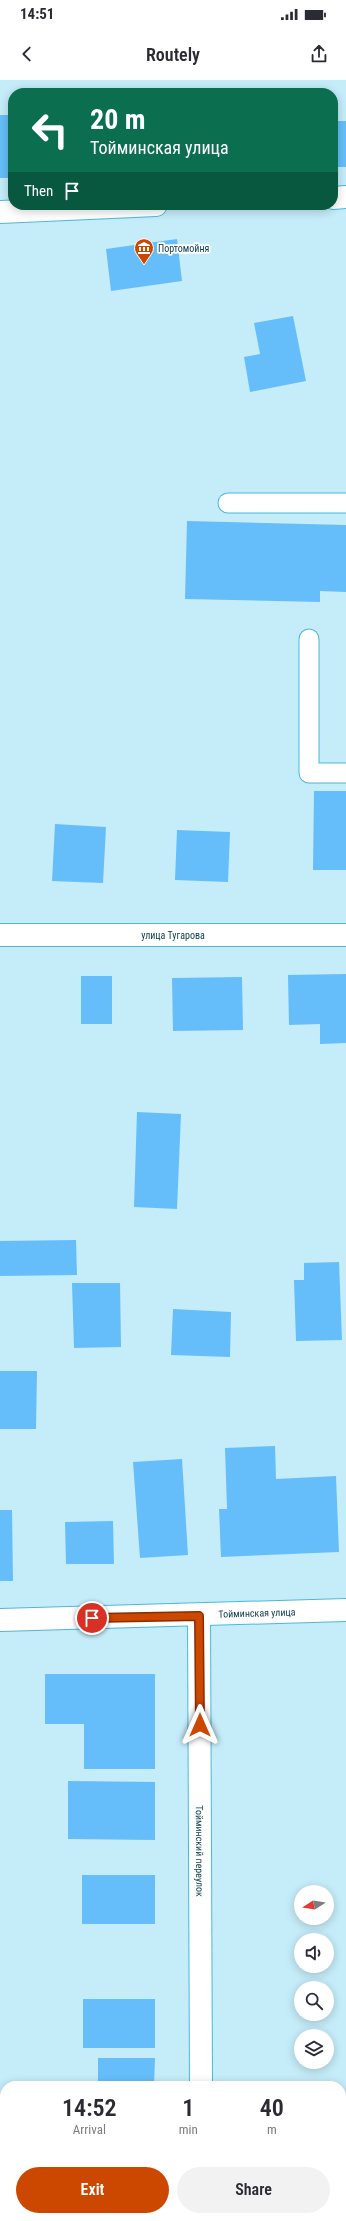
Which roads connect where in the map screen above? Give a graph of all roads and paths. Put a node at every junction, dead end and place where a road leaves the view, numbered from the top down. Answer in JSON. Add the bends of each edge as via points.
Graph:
{"nodes":[{"id":1,"x":45,"y":210,"type":"edge"},
{"id":2,"x":0,"y":212,"type":"edge"},
{"id":3,"x":228,"y":503,"type":"dead end"},
{"id":4,"x":346,"y":503,"type":"edge"},
{"id":5,"x":309,"y":640,"type":"dead end"},
{"id":6,"x":346,"y":773,"type":"edge"},
{"id":7,"x":0,"y":935,"type":"edge"},
{"id":8,"x":346,"y":935,"type":"edge"},
{"id":9,"x":346,"y":1610,"type":"edge"},
{"id":10,"x":199,"y":1616,"type":"junction"},
{"id":11,"x":0,"y":1620,"type":"edge"},
{"id":12,"x":201,"y":2081,"type":"edge"}],
"edges":[{"from":1,"to":2,"type":"street"},
{"from":3,"to":4,"type":"lane"},
{"from":5,"to":6,"type":"lane","via":[[309,773]]},
{"from":7,"to":8,"type":"street","name":"улица Тугарова"},
{"from":9,"to":10,"type":"street","name":"Тойминская улица"},
{"from":10,"to":11,"type":"street","name":"Тойминская улица"},
{"from":10,"to":12,"type":"street","name":"Тойминский переулок"}]}
